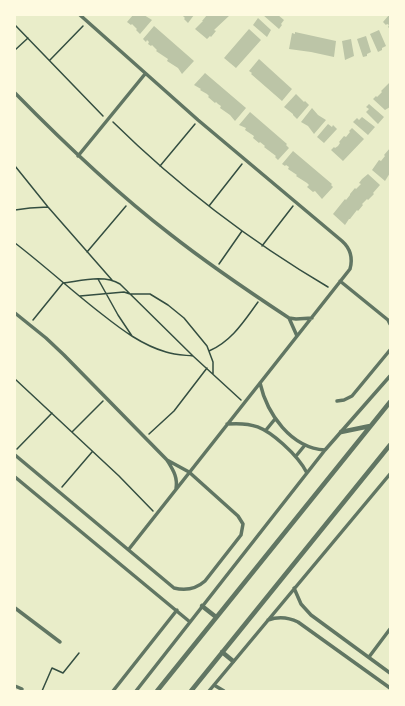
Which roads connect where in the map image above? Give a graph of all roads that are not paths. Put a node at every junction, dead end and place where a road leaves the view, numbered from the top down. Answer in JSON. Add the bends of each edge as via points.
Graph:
{"nodes":[{"id":1,"x":80,"y":15,"type":"edge"},
{"id":2,"x":145,"y":74,"type":"junction"},
{"id":3,"x":15,"y":93,"type":"edge"},
{"id":4,"x":78,"y":156,"type":"junction"},
{"id":5,"x":340,"y":281,"type":"junction"},
{"id":6,"x":15,"y":313,"type":"edge"},
{"id":7,"x":289,"y":318,"type":"junction"},
{"id":8,"x":312,"y":318,"type":"junction"},
{"id":9,"x":390,"y":324,"type":"edge"},
{"id":10,"x":297,"y":336,"type":"junction"},
{"id":11,"x":390,"y":350,"type":"edge"},
{"id":12,"x":390,"y":376,"type":"edge"},
{"id":13,"x":260,"y":383,"type":"junction"},
{"id":14,"x":338,"y":401,"type":"dead end"},
{"id":15,"x":390,"y":402,"type":"edge"},
{"id":16,"x":275,"y":419,"type":"junction"},
{"id":17,"x":227,"y":424,"type":"junction"},
{"id":18,"x":370,"y":426,"type":"junction"},
{"id":19,"x":266,"y":430,"type":"junction"},
{"id":20,"x":341,"y":432,"type":"junction"},
{"id":21,"x":304,"y":445,"type":"junction"},
{"id":22,"x":390,"y":445,"type":"edge"},
{"id":23,"x":325,"y":450,"type":"junction"},
{"id":24,"x":15,"y":453,"type":"edge"},
{"id":25,"x":296,"y":456,"type":"junction"},
{"id":26,"x":166,"y":460,"type":"junction"},
{"id":27,"x":189,"y":472,"type":"junction"},
{"id":28,"x":307,"y":473,"type":"junction"},
{"id":29,"x":390,"y":474,"type":"edge"},
{"id":30,"x":15,"y":477,"type":"edge"},
{"id":31,"x":176,"y":489,"type":"junction"},
{"id":32,"x":129,"y":549,"type":"junction"},
{"id":33,"x":294,"y":588,"type":"junction"},
{"id":34,"x":202,"y":606,"type":"junction"},
{"id":35,"x":15,"y":608,"type":"edge"},
{"id":36,"x":176,"y":610,"type":"junction"},
{"id":37,"x":216,"y":617,"type":"junction"},
{"id":38,"x":267,"y":620,"type":"junction"},
{"id":39,"x":190,"y":622,"type":"junction"},
{"id":40,"x":390,"y":629,"type":"edge"},
{"id":41,"x":60,"y":642,"type":"dead end"},
{"id":42,"x":222,"y":652,"type":"junction"},
{"id":43,"x":369,"y":657,"type":"junction"},
{"id":44,"x":233,"y":661,"type":"junction"},
{"id":45,"x":390,"y":673,"type":"edge"},
{"id":46,"x":214,"y":685,"type":"junction"},
{"id":47,"x":15,"y":686,"type":"edge"},
{"id":48,"x":390,"y":688,"type":"edge"},
{"id":49,"x":22,"y":689,"type":"dead end"},
{"id":50,"x":113,"y":691,"type":"edge"},
{"id":51,"x":136,"y":691,"type":"edge"},
{"id":52,"x":156,"y":691,"type":"edge"},
{"id":53,"x":191,"y":691,"type":"edge"},
{"id":54,"x":209,"y":691,"type":"edge"},
{"id":55,"x":224,"y":691,"type":"edge"}],
"edges":[{"from":1,"to":2,"type":"street"},
{"from":2,"to":4,"type":"street"},
{"from":2,"to":5,"type":"street","via":[[342,241],[350,251],[352,263]]},
{"from":3,"to":4,"type":"street"},
{"from":4,"to":7,"type":"street","via":[[168,233]]},
{"from":5,"to":8,"type":"street"},
{"from":5,"to":9,"type":"street"},
{"from":6,"to":26,"type":"street","via":[[64,355]]},
{"from":7,"to":8,"type":"street"},
{"from":7,"to":10,"type":"street"},
{"from":8,"to":10,"type":"street"},
{"from":10,"to":13,"type":"street"},
{"from":11,"to":14,"type":"street","via":[[352,396]]},
{"from":12,"to":20,"type":"street"},
{"from":13,"to":16,"type":"street"},
{"from":13,"to":17,"type":"street"},
{"from":15,"to":18,"type":"street"},
{"from":16,"to":19,"type":"street"},
{"from":16,"to":21,"type":"street"},
{"from":17,"to":19,"type":"street","via":[[240,423]]},
{"from":17,"to":27,"type":"street"},
{"from":18,"to":20,"type":"street"},
{"from":18,"to":37,"type":"street"},
{"from":19,"to":25,"type":"street"},
{"from":20,"to":23,"type":"street"},
{"from":21,"to":23,"type":"street"},
{"from":21,"to":25,"type":"street"},
{"from":22,"to":42,"type":"street"},
{"from":23,"to":28,"type":"street"},
{"from":24,"to":32,"type":"street"},
{"from":25,"to":28,"type":"street"},
{"from":26,"to":27,"type":"street"},
{"from":26,"to":31,"type":"street","via":[[174,472]]},
{"from":27,"to":31,"type":"street"},
{"from":27,"to":32,"type":"street","via":[[242,521],[243,531],[205,581],[194,588],[174,588]]},
{"from":28,"to":34,"type":"street"},
{"from":29,"to":33,"type":"street"},
{"from":30,"to":36,"type":"street"},
{"from":31,"to":32,"type":"street"},
{"from":33,"to":38,"type":"street"},
{"from":33,"to":43,"type":"street","via":[[306,610]]},
{"from":34,"to":37,"type":"street"},
{"from":34,"to":39,"type":"street"},
{"from":35,"to":41,"type":"street"},
{"from":36,"to":39,"type":"street"},
{"from":36,"to":50,"type":"street"},
{"from":37,"to":52,"type":"street"},
{"from":38,"to":44,"type":"street"},
{"from":38,"to":48,"type":"street","via":[[286,617],[298,622]]},
{"from":39,"to":51,"type":"street"},
{"from":40,"to":43,"type":"street"},
{"from":42,"to":44,"type":"street"},
{"from":42,"to":53,"type":"street"},
{"from":43,"to":45,"type":"street"},
{"from":44,"to":46,"type":"street"},
{"from":46,"to":54,"type":"street"},
{"from":46,"to":55,"type":"street"},
{"from":47,"to":49,"type":"street"}]}
